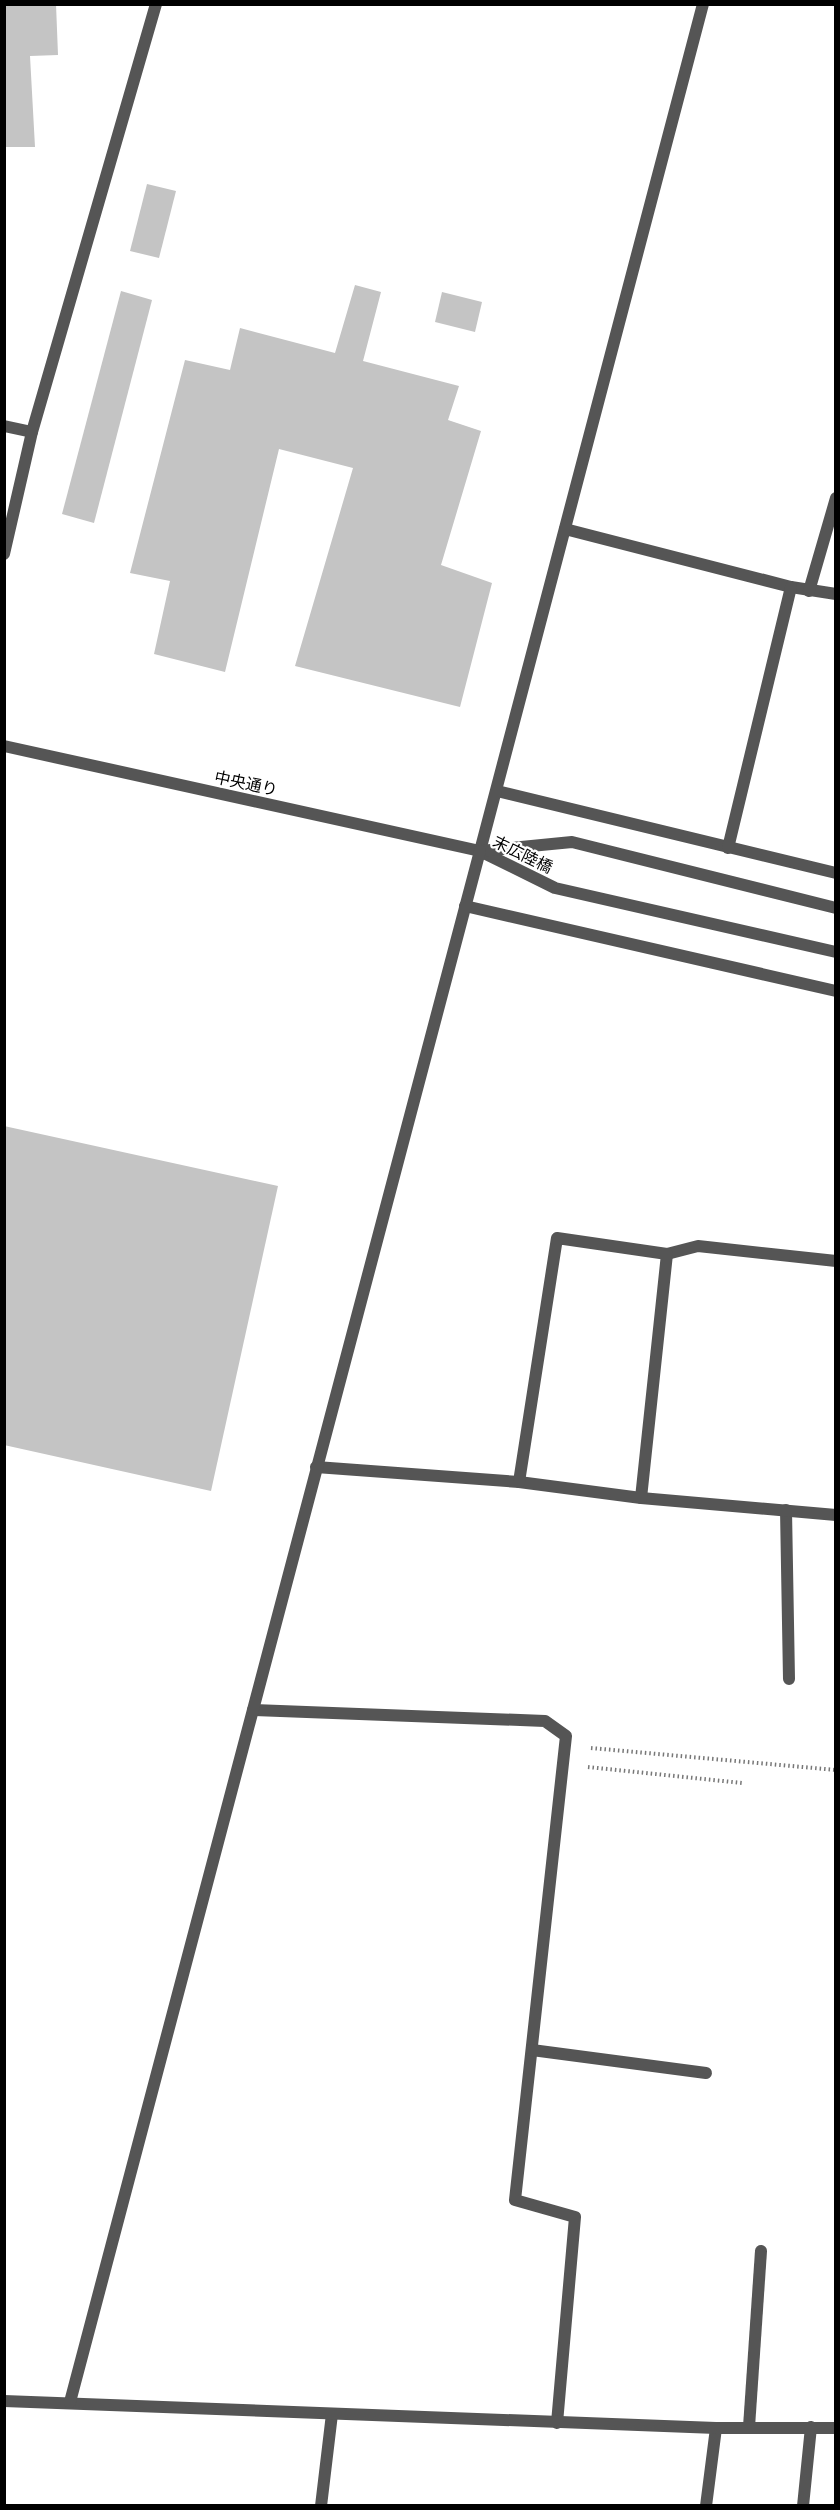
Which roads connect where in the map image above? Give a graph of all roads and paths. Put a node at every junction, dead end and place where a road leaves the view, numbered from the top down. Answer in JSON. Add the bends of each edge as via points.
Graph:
{"nodes":[{"id":1,"x":156,"y":4,"type":"edge"},
{"id":2,"x":703,"y":4,"type":"edge"},
{"id":3,"x":4,"y":426,"type":"edge"},
{"id":4,"x":32,"y":432,"type":"junction"},
{"id":5,"x":836,"y":498,"type":"edge"},
{"id":6,"x":565,"y":529,"type":"junction"},
{"id":7,"x":4,"y":554,"type":"edge"},
{"id":8,"x":791,"y":587,"type":"junction"},
{"id":9,"x":810,"y":591,"type":"junction"},
{"id":10,"x":836,"y":594,"type":"edge"},
{"id":11,"x":4,"y":746,"type":"edge"},
{"id":12,"x":497,"y":791,"type":"junction"},
{"id":13,"x":728,"y":848,"type":"junction"},
{"id":14,"x":480,"y":851,"type":"junction"},
{"id":15,"x":836,"y":873,"type":"edge"},
{"id":16,"x":465,"y":906,"type":"junction"},
{"id":17,"x":836,"y":908,"type":"edge"},
{"id":18,"x":836,"y":952,"type":"edge"},
{"id":19,"x":836,"y":991,"type":"edge"},
{"id":20,"x":667,"y":1254,"type":"junction"},
{"id":21,"x":836,"y":1261,"type":"edge"},
{"id":22,"x":316,"y":1467,"type":"junction"},
{"id":23,"x":519,"y":1482,"type":"junction"},
{"id":24,"x":641,"y":1498,"type":"junction"},
{"id":25,"x":786,"y":1510,"type":"junction"},
{"id":26,"x":836,"y":1515,"type":"edge"},
{"id":27,"x":789,"y":1679,"type":"dead end"},
{"id":28,"x":254,"y":1710,"type":"junction"},
{"id":29,"x":566,"y":1736,"type":"junction"},
{"id":30,"x":563,"y":1765,"type":"junction"},
{"id":31,"x":836,"y":1770,"type":"edge"},
{"id":32,"x":742,"y":1783,"type":"dead end"},
{"id":33,"x":532,"y":2050,"type":"junction"},
{"id":34,"x":706,"y":2073,"type":"dead end"},
{"id":35,"x":761,"y":2251,"type":"dead end"},
{"id":36,"x":4,"y":2401,"type":"edge"},
{"id":37,"x":70,"y":2402,"type":"junction"},
{"id":38,"x":332,"y":2414,"type":"junction"},
{"id":39,"x":557,"y":2423,"type":"junction"},
{"id":40,"x":749,"y":2427,"type":"junction"},
{"id":41,"x":811,"y":2427,"type":"junction"},
{"id":42,"x":716,"y":2428,"type":"junction"},
{"id":43,"x":836,"y":2428,"type":"edge"},
{"id":44,"x":321,"y":2505,"type":"edge"},
{"id":45,"x":706,"y":2505,"type":"edge"},
{"id":46,"x":803,"y":2505,"type":"edge"}],
"edges":[{"from":1,"to":4,"type":"street"},
{"from":2,"to":6,"type":"street"},
{"from":3,"to":4,"type":"street"},
{"from":4,"to":7,"type":"street"},
{"from":5,"to":9,"type":"street"},
{"from":6,"to":8,"type":"street"},
{"from":6,"to":12,"type":"street"},
{"from":8,"to":9,"type":"street"},
{"from":8,"to":13,"type":"street"},
{"from":9,"to":10,"type":"street"},
{"from":11,"to":14,"type":"street","name":"中央通り"},
{"from":12,"to":13,"type":"street"},
{"from":12,"to":14,"type":"street"},
{"from":13,"to":15,"type":"street"},
{"from":14,"to":16,"type":"street"},
{"from":14,"to":17,"type":"street","name":"末広陸橋","via":[[572,842]]},
{"from":14,"to":18,"type":"street","name":"末広陸橋","via":[[555,888]]},
{"from":16,"to":19,"type":"street"},
{"from":16,"to":22,"type":"street"},
{"from":20,"to":21,"type":"street","via":[[698,1246]]},
{"from":20,"to":23,"type":"street","via":[[557,1238]]},
{"from":20,"to":24,"type":"street"},
{"from":22,"to":23,"type":"street"},
{"from":22,"to":28,"type":"street"},
{"from":23,"to":24,"type":"street"},
{"from":24,"to":25,"type":"street"},
{"from":25,"to":26,"type":"street"},
{"from":25,"to":27,"type":"street"},
{"from":28,"to":29,"type":"street","via":[[545,1721]]},
{"from":28,"to":37,"type":"street"},
{"from":29,"to":30,"type":"street"},
{"from":29,"to":31,"type":"path","via":[[591,1748]]},
{"from":30,"to":32,"type":"path"},
{"from":30,"to":33,"type":"street"},
{"from":33,"to":34,"type":"street"},
{"from":33,"to":39,"type":"street","via":[[515,2200],[575,2217]]},
{"from":35,"to":40,"type":"street"},
{"from":36,"to":37,"type":"street"},
{"from":37,"to":38,"type":"street"},
{"from":38,"to":39,"type":"street"},
{"from":38,"to":44,"type":"street"},
{"from":39,"to":42,"type":"street"},
{"from":40,"to":41,"type":"street"},
{"from":40,"to":42,"type":"street"},
{"from":41,"to":43,"type":"street"},
{"from":41,"to":46,"type":"street"},
{"from":42,"to":45,"type":"street"}]}
